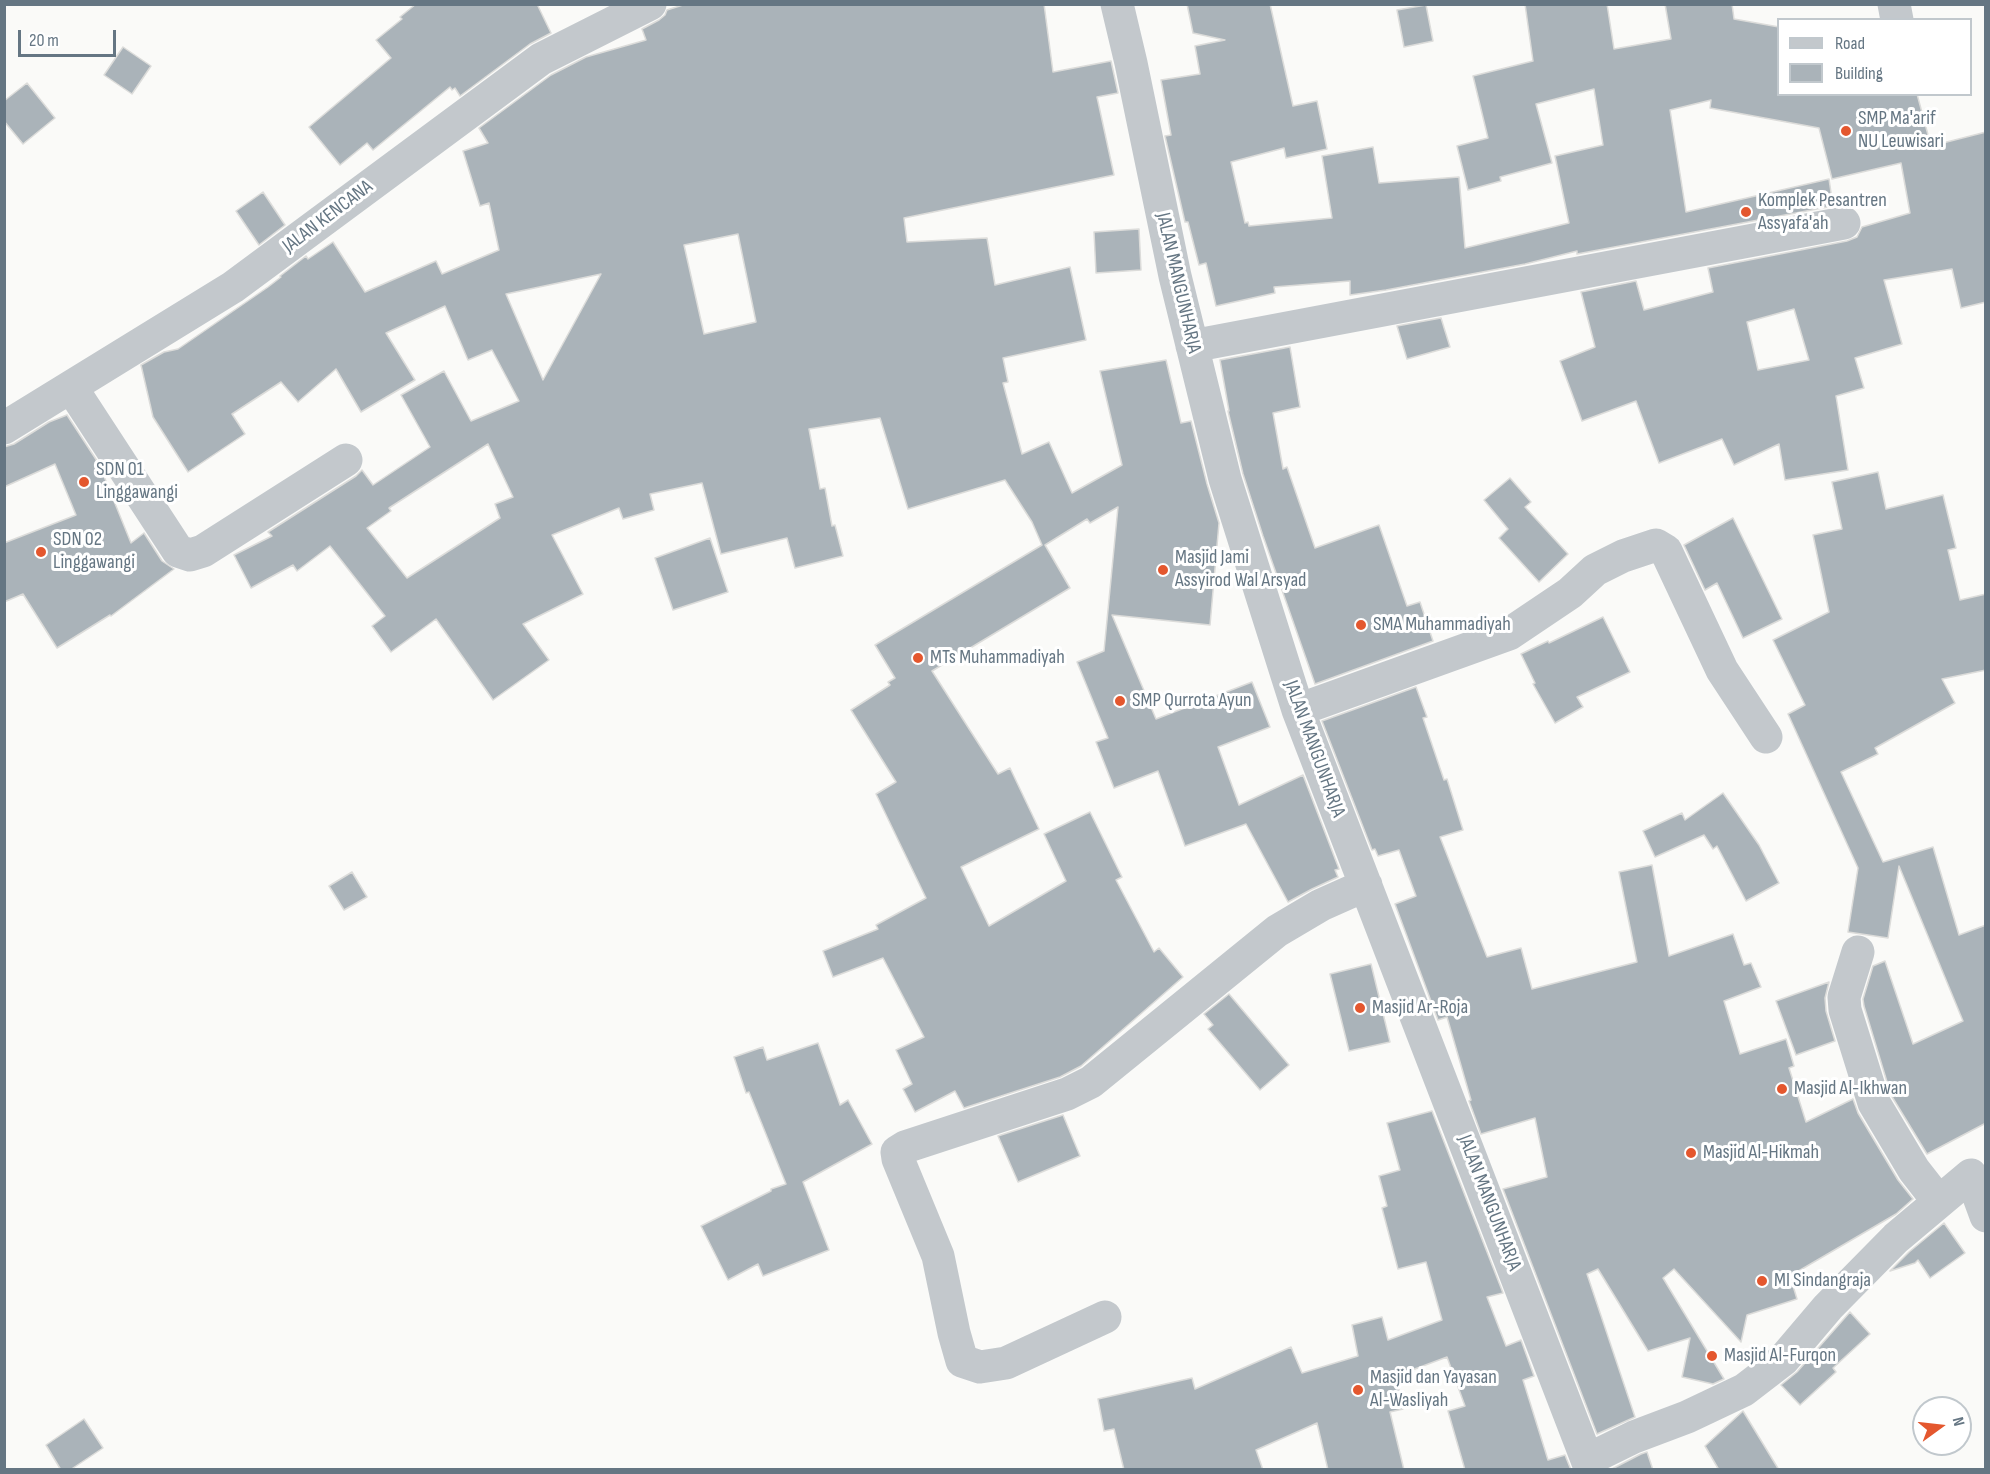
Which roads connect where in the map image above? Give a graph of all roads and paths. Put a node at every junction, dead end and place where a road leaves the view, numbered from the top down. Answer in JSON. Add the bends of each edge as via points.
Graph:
{"nodes":[{"id":1,"x":650,"y":4,"type":"edge"},
{"id":2,"x":1118,"y":4,"type":"edge"},
{"id":3,"x":1844,"y":223,"type":"dead end"},
{"id":4,"x":1192,"y":346,"type":"junction"},
{"id":5,"x":71,"y":387,"type":"junction"},
{"id":6,"x":4,"y":428,"type":"edge"},
{"id":7,"x":346,"y":460,"type":"dead end"},
{"id":8,"x":1298,"y":710,"type":"junction"},
{"id":9,"x":1766,"y":737,"type":"dead end"},
{"id":10,"x":1366,"y":885,"type":"junction"},
{"id":11,"x":1858,"y":952,"type":"dead end"},
{"id":12,"x":1978,"y":1169,"type":"edge"},
{"id":13,"x":1939,"y":1202,"type":"junction"},
{"id":14,"x":1986,"y":1216,"type":"edge"},
{"id":15,"x":1105,"y":1317,"type":"dead end"},
{"id":16,"x":1589,"y":1465,"type":"edge"}],
"edges":[{"from":1,"to":5,"type":"street","name":"JALAN KENCANA","via":[[541,59],[234,287]]},
{"from":2,"to":4,"type":"street","name":"JALAN MANGUNHARJA"},
{"from":3,"to":4,"type":"street"},
{"from":4,"to":8,"type":"street","name":"JALAN MANGUNHARJA","via":[[1225,479]]},
{"from":5,"to":6,"type":"street","name":"JALAN KENCANA"},
{"from":5,"to":7,"type":"street","via":[[178,551],[190,555]]},
{"from":8,"to":9,"type":"street","via":[[1509,634],[1570,593],[1595,570],[1656,545],[1666,551],[1722,670]]},
{"from":8,"to":10,"type":"street","name":"JALAN MANGUNHARJA"},
{"from":10,"to":15,"type":"street","via":[[1277,931],[1091,1082],[1067,1094],[897,1152],[938,1256],[962,1361],[980,1366],[1006,1363]]},
{"from":10,"to":16,"type":"street","name":"JALAN MANGUNHARJA"},
{"from":11,"to":13,"type":"street","via":[[1844,997],[1845,1010],[1874,1103]]},
{"from":12,"to":13,"type":"street"},
{"from":12,"to":14,"type":"street"},
{"from":13,"to":16,"type":"street","via":[[1896,1238],[1828,1307],[1783,1360],[1744,1390],[1634,1437]]}]}
